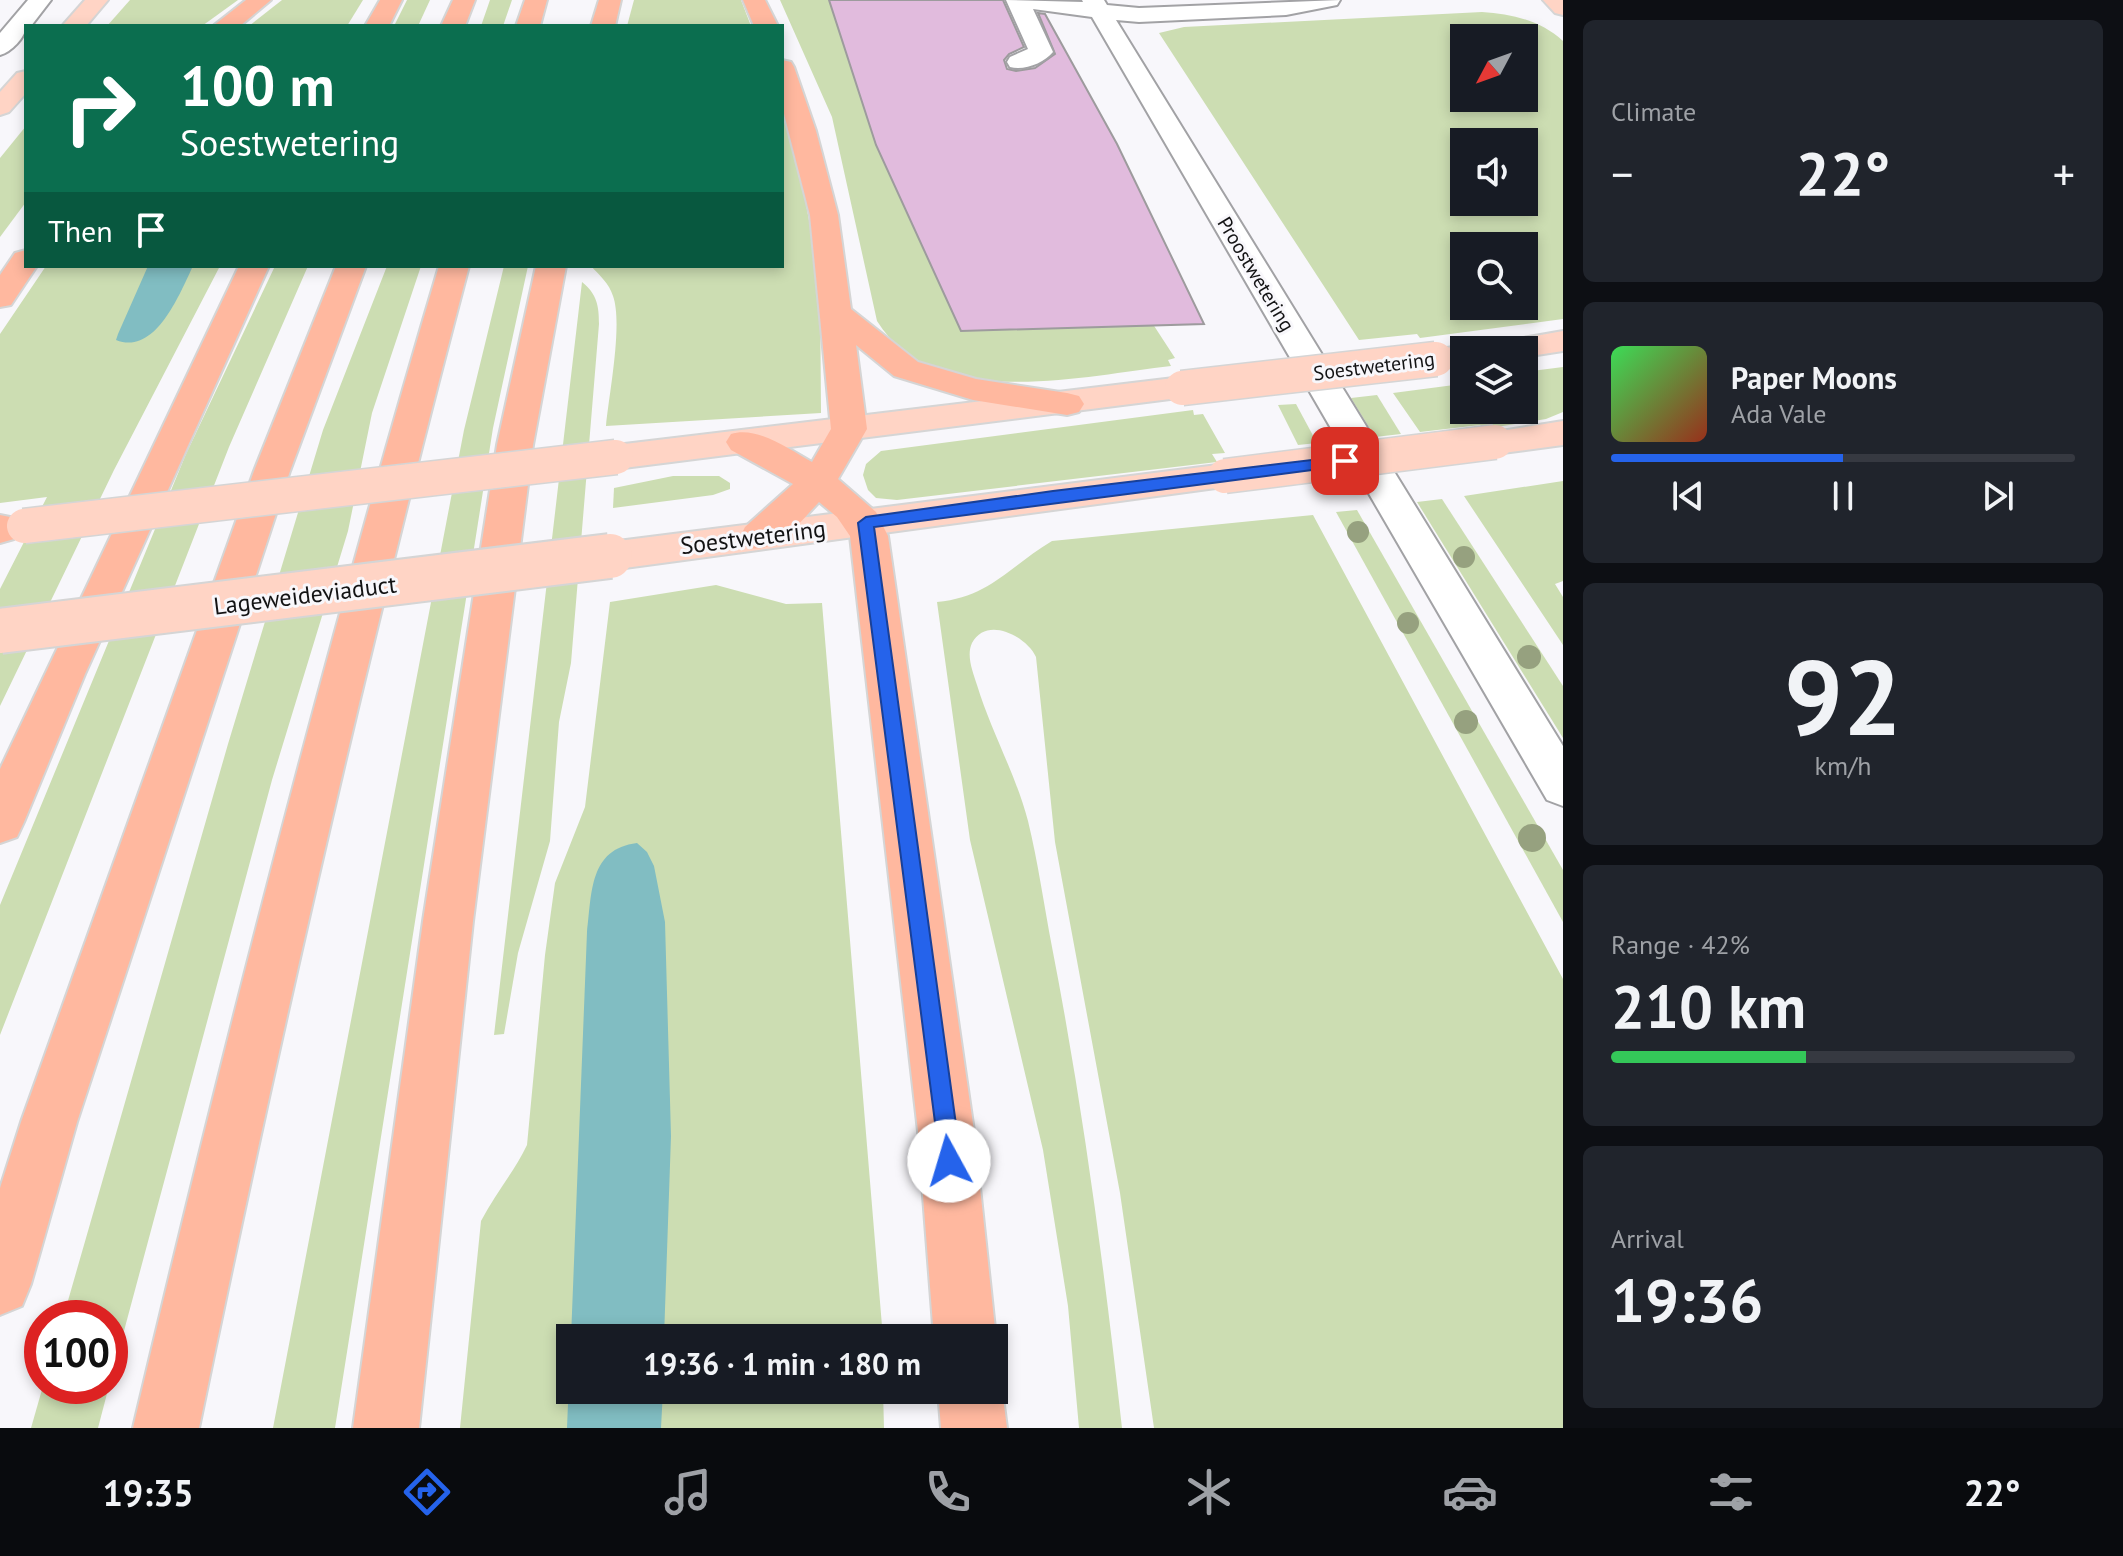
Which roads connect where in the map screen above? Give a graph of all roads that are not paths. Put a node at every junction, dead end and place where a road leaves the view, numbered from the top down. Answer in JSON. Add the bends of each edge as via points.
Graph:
{"nodes":[{"id":1,"x":40,"y":0,"type":"edge"},
{"id":2,"x":80,"y":0,"type":"edge"},
{"id":3,"x":97,"y":0,"type":"edge"},
{"id":4,"x":260,"y":0,"type":"edge"},
{"id":5,"x":391,"y":0,"type":"edge"},
{"id":6,"x":464,"y":0,"type":"edge"},
{"id":7,"x":536,"y":0,"type":"edge"},
{"id":8,"x":610,"y":0,"type":"edge"},
{"id":9,"x":754,"y":0,"type":"edge"},
{"id":10,"x":1017,"y":0,"type":"edge"},
{"id":11,"x":1037,"y":0,"type":"edge"},
{"id":12,"x":1205,"y":0,"type":"edge"},
{"id":13,"x":1329,"y":0,"type":"edge"},
{"id":14,"x":1554,"y":0,"type":"edge"},
{"id":15,"x":1095,"y":4,"type":"edge"},
{"id":16,"x":1563,"y":8,"type":"edge"},
{"id":17,"x":60,"y":24,"type":"edge"},
{"id":18,"x":76,"y":24,"type":"edge"},
{"id":19,"x":228,"y":24,"type":"edge"},
{"id":20,"x":378,"y":24,"type":"edge"},
{"id":21,"x":454,"y":24,"type":"edge"},
{"id":22,"x":529,"y":24,"type":"edge"},
{"id":23,"x":604,"y":24,"type":"edge"},
{"id":24,"x":765,"y":24,"type":"edge"},
{"id":25,"x":0,"y":48,"type":"edge"},
{"id":26,"x":24,"y":60,"type":"edge"},
{"id":27,"x":1019,"y":62,"type":"dead end"},
{"id":28,"x":784,"y":74,"type":"edge"},
{"id":29,"x":24,"y":80,"type":"edge"},
{"id":30,"x":0,"y":85,"type":"edge"},
{"id":31,"x":0,"y":107,"type":"edge"},
{"id":32,"x":24,"y":262,"type":"edge"},
{"id":33,"x":253,"y":268,"type":"edge"},
{"id":34,"x":350,"y":268,"type":"edge"},
{"id":35,"x":453,"y":268,"type":"edge"},
{"id":36,"x":551,"y":268,"type":"edge"},
{"id":37,"x":0,"y":298,"type":"edge"},
{"id":38,"x":837,"y":314,"type":"junction"},
{"id":39,"x":1563,"y":341,"type":"edge"},
{"id":40,"x":1538,"y":345,"type":"edge"},
{"id":41,"x":1450,"y":357,"type":"edge"},
{"id":42,"x":1067,"y":404,"type":"junction"},
{"id":43,"x":849,"y":429,"type":"junction"},
{"id":44,"x":1563,"y":433,"type":"edge"},
{"id":45,"x":744,"y":442,"type":"junction"},
{"id":46,"x":818,"y":482,"type":"junction"},
{"id":47,"x":866,"y":523,"type":"junction"},
{"id":48,"x":6,"y":528,"type":"edge"},
{"id":49,"x":759,"y":537,"type":"junction"},
{"id":50,"x":610,"y":556,"type":"joint"},
{"id":51,"x":0,"y":631,"type":"edge"},
{"id":52,"x":1563,"y":786,"type":"edge"},
{"id":53,"x":0,"y":822,"type":"edge"},
{"id":54,"x":0,"y":1284,"type":"edge"},
{"id":55,"x":964,"y":1324,"type":"edge"},
{"id":56,"x":971,"y":1404,"type":"edge"},
{"id":57,"x":166,"y":1428,"type":"edge"},
{"id":58,"x":386,"y":1428,"type":"edge"},
{"id":59,"x":974,"y":1428,"type":"edge"}],
"edges":[{"from":1,"to":25,"type":"street"},
{"from":2,"to":17,"type":"main road"},
{"from":3,"to":18,"type":"main road"},
{"from":4,"to":19,"type":"highway"},
{"from":5,"to":20,"type":"highway"},
{"from":6,"to":21,"type":"highway"},
{"from":7,"to":22,"type":"highway"},
{"from":8,"to":23,"type":"highway"},
{"from":9,"to":24,"type":"highway"},
{"from":10,"to":27,"type":"street","via":[[1041,52]]},
{"from":11,"to":15,"type":"street","via":[[1041,5]]},
{"from":12,"to":15,"type":"street"},
{"from":13,"to":15,"type":"street","via":[[1286,8],[1139,15]]},
{"from":14,"to":16,"type":"main road"},
{"from":15,"to":52,"type":"street","name":"Proostwetering"},
{"from":26,"to":30,"type":"main road"},
{"from":28,"to":38,"type":"highway","via":[[816,179]]},
{"from":29,"to":31,"type":"main road"},
{"from":32,"to":37,"type":"highway"},
{"from":33,"to":53,"type":"highway"},
{"from":34,"to":54,"type":"highway","via":[[272,471],[49,1122]]},
{"from":35,"to":57,"type":"highway","via":[[395,472],[243,1077]]},
{"from":36,"to":58,"type":"highway","via":[[515,445],[448,921]]},
{"from":38,"to":42,"type":"highway","via":[[906,369],[973,389]]},
{"from":38,"to":43,"type":"highway"},
{"from":39,"to":40,"type":"main road"},
{"from":41,"to":42,"type":"main road","name":"Soestwetering","bridge":true},
{"from":42,"to":43,"type":"main road","name":"Soestwetering"},
{"from":43,"to":45,"type":"main road","name":"Soestwetering"},
{"from":43,"to":46,"type":"highway","via":[[839,455]]},
{"from":44,"to":47,"type":"main road","name":"Soestwetering","bridge":true},
{"from":45,"to":46,"type":"highway"},
{"from":45,"to":48,"type":"main road","name":"Soestwetering","bridge":true},
{"from":46,"to":47,"type":"highway"},
{"from":46,"to":49,"type":"highway"},
{"from":47,"to":49,"type":"main road","name":"Soestwetering"},
{"from":47,"to":55,"type":"highway","via":[[946,1131]]},
{"from":49,"to":50,"type":"main road","name":"Soestwetering"},
{"from":50,"to":51,"type":"main road","name":"Lageweideviaduct","bridge":true},
{"from":56,"to":59,"type":"highway"}]}
